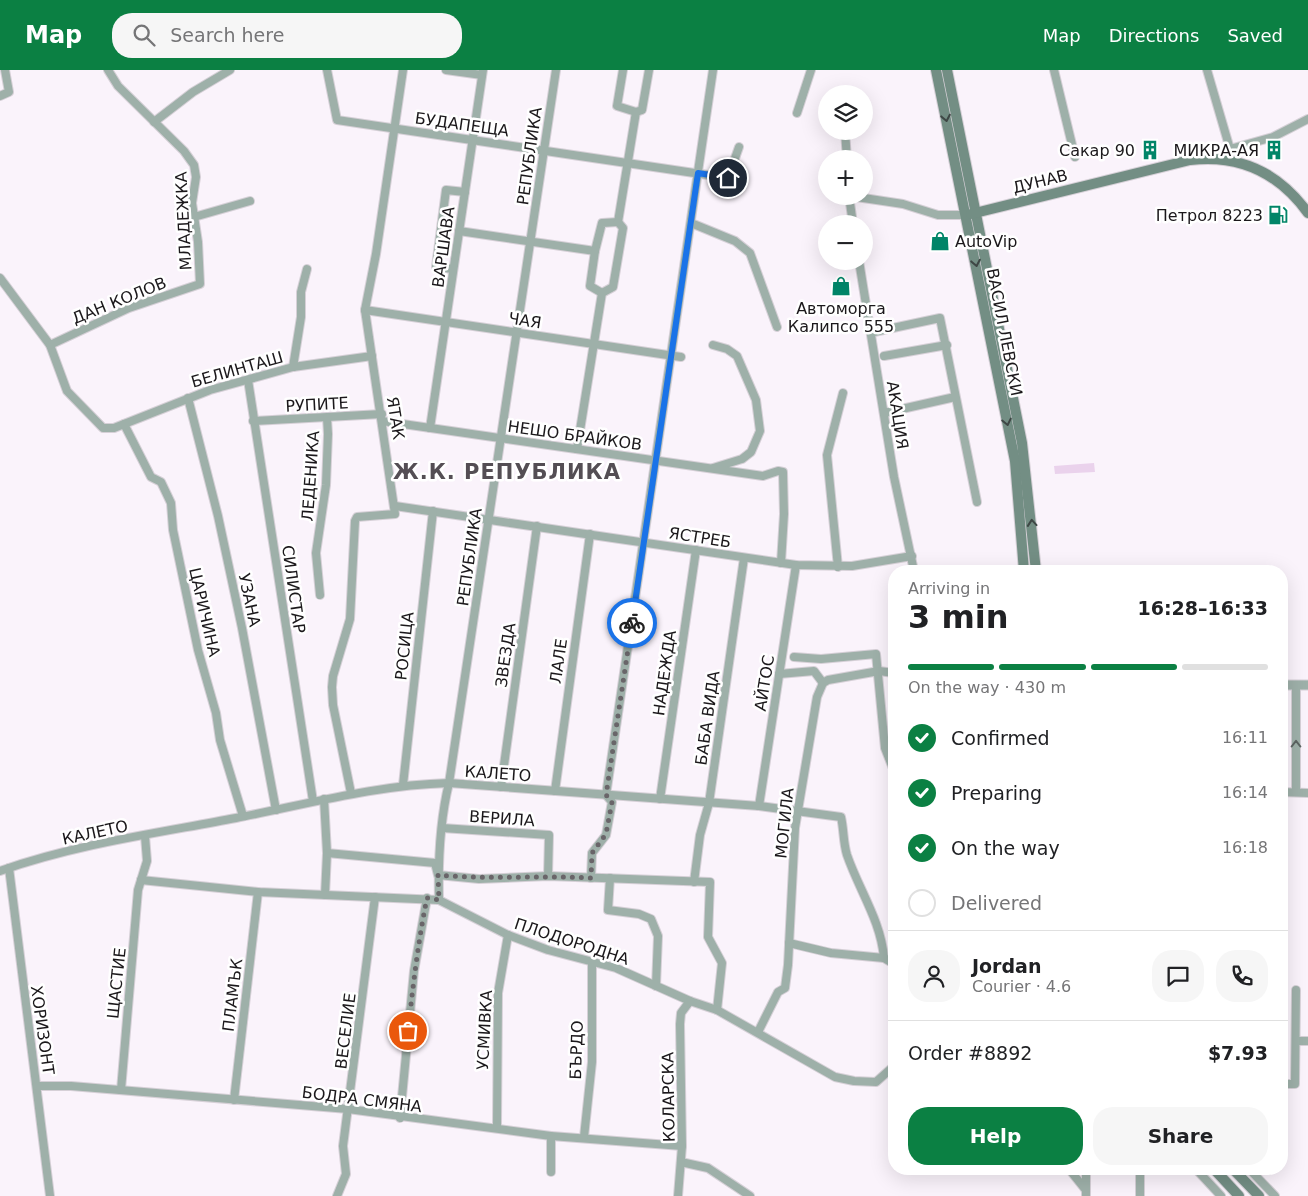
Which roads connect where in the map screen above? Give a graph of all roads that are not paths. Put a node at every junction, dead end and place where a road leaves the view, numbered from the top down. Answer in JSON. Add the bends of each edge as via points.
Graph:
{"nodes":[{"id":1,"x":5,"y":70,"type":"edge"},
{"id":2,"x":108,"y":70,"type":"edge"},
{"id":3,"x":230,"y":70,"type":"edge"},
{"id":4,"x":327,"y":70,"type":"edge"},
{"id":5,"x":404,"y":70,"type":"edge"},
{"id":6,"x":446,"y":70,"type":"edge"},
{"id":7,"x":556,"y":70,"type":"edge"},
{"id":8,"x":623,"y":70,"type":"edge"},
{"id":9,"x":649,"y":70,"type":"edge"},
{"id":10,"x":713,"y":70,"type":"edge"},
{"id":11,"x":811,"y":70,"type":"edge"},
{"id":12,"x":936,"y":70,"type":"edge"},
{"id":13,"x":947,"y":70,"type":"edge"},
{"id":14,"x":1054,"y":70,"type":"edge"},
{"id":15,"x":1207,"y":70,"type":"edge"},
{"id":16,"x":482,"y":73,"type":"edge"},
{"id":17,"x":0,"y":96,"type":"edge"},
{"id":18,"x":636,"y":112,"type":"junction"},
{"id":19,"x":798,"y":113,"type":"dead end"},
{"id":20,"x":1308,"y":119,"type":"edge"},
{"id":21,"x":154,"y":122,"type":"junction"},
{"id":22,"x":395,"y":128,"type":"junction"},
{"id":23,"x":472,"y":139,"type":"junction"},
{"id":24,"x":739,"y":147,"type":"dead end"},
{"id":25,"x":544,"y":150,"type":"junction"},
{"id":26,"x":1075,"y":157,"type":"dead end"},
{"id":27,"x":627,"y":163,"type":"junction"},
{"id":28,"x":698,"y":173,"type":"junction"},
{"id":29,"x":465,"y":192,"type":"junction"},
{"id":30,"x":873,"y":199,"type":"edge"},
{"id":31,"x":250,"y":201,"type":"dead end"},
{"id":32,"x":976,"y":212,"type":"junction"},
{"id":33,"x":1308,"y":213,"type":"edge"},
{"id":34,"x":965,"y":215,"type":"junction"},
{"id":35,"x":194,"y":217,"type":"junction"},
{"id":36,"x":618,"y":222,"type":"junction"},
{"id":37,"x":691,"y":223,"type":"junction"},
{"id":38,"x":458,"y":234,"type":"junction"},
{"id":39,"x":440,"y":235,"type":"junction"},
{"id":40,"x":531,"y":241,"type":"junction"},
{"id":41,"x":595,"y":251,"type":"junction"},
{"id":42,"x":307,"y":269,"type":"dead end"},
{"id":43,"x":453,"y":269,"type":"junction"},
{"id":44,"x":860,"y":270,"type":"edge"},
{"id":45,"x":0,"y":278,"type":"edge"},
{"id":46,"x":200,"y":284,"type":"joint"},
{"id":47,"x":602,"y":293,"type":"junction"},
{"id":48,"x":365,"y":310,"type":"junction"},
{"id":49,"x":446,"y":322,"type":"junction"},
{"id":50,"x":776,"y":327,"type":"dead end"},
{"id":51,"x":870,"y":330,"type":"junction"},
{"id":52,"x":517,"y":332,"type":"junction"},
{"id":53,"x":50,"y":344,"type":"junction"},
{"id":54,"x":593,"y":344,"type":"junction"},
{"id":55,"x":713,"y":345,"type":"dead end"},
{"id":56,"x":947,"y":345,"type":"junction"},
{"id":57,"x":671,"y":355,"type":"junction"},
{"id":58,"x":372,"y":356,"type":"junction"},
{"id":59,"x":884,"y":356,"type":"dead end"},
{"id":60,"x":681,"y":357,"type":"dead end"},
{"id":61,"x":293,"y":367,"type":"junction"},
{"id":62,"x":248,"y":380,"type":"junction"},
{"id":63,"x":844,"y":393,"type":"dead end"},
{"id":64,"x":955,"y":397,"type":"junction"},
{"id":65,"x":188,"y":398,"type":"junction"},
{"id":66,"x":884,"y":413,"type":"junction"},
{"id":67,"x":382,"y":417,"type":"junction"},
{"id":68,"x":327,"y":418,"type":"junction"},
{"id":69,"x":253,"y":421,"type":"junction"},
{"id":70,"x":124,"y":424,"type":"junction"},
{"id":71,"x":430,"y":428,"type":"junction"},
{"id":72,"x":502,"y":439,"type":"junction"},
{"id":73,"x":577,"y":449,"type":"junction"},
{"id":74,"x":656,"y":461,"type":"junction"},
{"id":75,"x":709,"y":469,"type":"junction"},
{"id":76,"x":977,"y":502,"type":"dead end"},
{"id":77,"x":395,"y":506,"type":"junction"},
{"id":78,"x":433,"y":510,"type":"junction"},
{"id":79,"x":488,"y":519,"type":"junction"},
{"id":80,"x":537,"y":526,"type":"junction"},
{"id":81,"x":590,"y":534,"type":"junction"},
{"id":82,"x":644,"y":542,"type":"junction"},
{"id":83,"x":696,"y":550,"type":"junction"},
{"id":84,"x":912,"y":556,"type":"junction"},
{"id":85,"x":744,"y":558,"type":"junction"},
{"id":86,"x":780,"y":563,"type":"junction"},
{"id":87,"x":796,"y":565,"type":"junction"},
{"id":88,"x":913,"y":565,"type":"edge"},
{"id":89,"x":1024,"y":565,"type":"edge"},
{"id":90,"x":1035,"y":565,"type":"edge"},
{"id":91,"x":838,"y":566,"type":"junction"},
{"id":92,"x":320,"y":595,"type":"dead end"},
{"id":93,"x":794,"y":657,"type":"dead end"},
{"id":94,"x":878,"y":670,"type":"junction"},
{"id":95,"x":888,"y":672,"type":"edge"},
{"id":96,"x":779,"y":674,"type":"junction"},
{"id":97,"x":823,"y":683,"type":"junction"},
{"id":98,"x":1288,"y":685,"type":"edge"},
{"id":99,"x":1296,"y":685,"type":"junction"},
{"id":100,"x":1308,"y":685,"type":"edge"},
{"id":101,"x":888,"y":756,"type":"edge"},
{"id":102,"x":449,"y":783,"type":"junction"},
{"id":103,"x":402,"y":785,"type":"junction"},
{"id":104,"x":501,"y":787,"type":"junction"},
{"id":105,"x":555,"y":791,"type":"junction"},
{"id":106,"x":1288,"y":792,"type":"edge"},
{"id":107,"x":1296,"y":792,"type":"junction"},
{"id":108,"x":351,"y":793,"type":"junction"},
{"id":109,"x":1308,"y":793,"type":"edge"},
{"id":110,"x":606,"y":795,"type":"junction"},
{"id":111,"x":324,"y":799,"type":"junction"},
{"id":112,"x":660,"y":799,"type":"junction"},
{"id":113,"x":313,"y":802,"type":"junction"},
{"id":114,"x":709,"y":803,"type":"junction"},
{"id":115,"x":759,"y":806,"type":"junction"},
{"id":116,"x":276,"y":810,"type":"junction"},
{"id":117,"x":797,"y":810,"type":"junction"},
{"id":118,"x":243,"y":816,"type":"junction"},
{"id":119,"x":442,"y":828,"type":"junction"},
{"id":120,"x":145,"y":836,"type":"junction"},
{"id":121,"x":327,"y":853,"type":"junction"},
{"id":122,"x":9,"y":868,"type":"junction"},
{"id":123,"x":0,"y":871,"type":"edge"},
{"id":124,"x":438,"y":875,"type":"junction"},
{"id":125,"x":548,"y":876,"type":"junction"},
{"id":126,"x":591,"y":878,"type":"junction"},
{"id":127,"x":610,"y":878,"type":"junction"},
{"id":128,"x":141,"y":880,"type":"junction"},
{"id":129,"x":694,"y":882,"type":"junction"},
{"id":130,"x":258,"y":892,"type":"junction"},
{"id":131,"x":325,"y":895,"type":"junction"},
{"id":132,"x":375,"y":897,"type":"junction"},
{"id":133,"x":427,"y":898,"type":"junction"},
{"id":134,"x":439,"y":900,"type":"junction"},
{"id":135,"x":508,"y":935,"type":"junction"},
{"id":136,"x":789,"y":943,"type":"junction"},
{"id":137,"x":884,"y":958,"type":"junction"},
{"id":138,"x":888,"y":960,"type":"edge"},
{"id":139,"x":592,"y":963,"type":"junction"},
{"id":140,"x":656,"y":986,"type":"junction"},
{"id":141,"x":1296,"y":990,"type":"dead end"},
{"id":142,"x":690,"y":1001,"type":"junction"},
{"id":143,"x":717,"y":1010,"type":"junction"},
{"id":144,"x":758,"y":1032,"type":"junction"},
{"id":145,"x":1296,"y":1041,"type":"junction"},
{"id":146,"x":1308,"y":1041,"type":"edge"},
{"id":147,"x":888,"y":1072,"type":"edge"},
{"id":148,"x":1288,"y":1084,"type":"edge"},
{"id":149,"x":37,"y":1086,"type":"junction"},
{"id":150,"x":121,"y":1090,"type":"junction"},
{"id":151,"x":234,"y":1100,"type":"junction"},
{"id":152,"x":348,"y":1109,"type":"junction"},
{"id":153,"x":400,"y":1118,"type":"junction"},
{"id":154,"x":496,"y":1127,"type":"junction"},
{"id":155,"x":551,"y":1136,"type":"junction"},
{"id":156,"x":584,"y":1137,"type":"junction"},
{"id":157,"x":682,"y":1146,"type":"junction"},
{"id":158,"x":682,"y":1162,"type":"junction"},
{"id":159,"x":551,"y":1172,"type":"dead end"},
{"id":160,"x":1073,"y":1175,"type":"edge"},
{"id":161,"x":1086,"y":1175,"type":"edge"},
{"id":162,"x":1140,"y":1175,"type":"edge"},
{"id":163,"x":1202,"y":1175,"type":"edge"},
{"id":164,"x":1220,"y":1175,"type":"edge"},
{"id":165,"x":1239,"y":1175,"type":"edge"},
{"id":166,"x":1258,"y":1175,"type":"edge"},
{"id":167,"x":1086,"y":1192,"type":"edge"},
{"id":168,"x":50,"y":1196,"type":"edge"},
{"id":169,"x":337,"y":1196,"type":"edge"},
{"id":170,"x":678,"y":1196,"type":"edge"},
{"id":171,"x":750,"y":1196,"type":"edge"},
{"id":172,"x":1140,"y":1196,"type":"edge"},
{"id":173,"x":1221,"y":1196,"type":"edge"},
{"id":174,"x":1239,"y":1196,"type":"edge"},
{"id":175,"x":1259,"y":1196,"type":"edge"},
{"id":176,"x":1275,"y":1196,"type":"edge"}],
"edges":[{"from":1,"to":17,"type":"street","via":[[9,92]]},
{"from":2,"to":21,"type":"street","name":"МЛАДЕЖКА","via":[[118,86]]},
{"from":3,"to":21,"type":"street","via":[[193,92]]},
{"from":4,"to":22,"type":"street","name":"БУДАПЕЩА","via":[[337,120]]},
{"from":5,"to":22,"type":"street","name":"ЯТАК"},
{"from":6,"to":16,"type":"street"},
{"from":7,"to":25,"type":"street","name":"РЕПУБЛИКА"},
{"from":8,"to":18,"type":"street","via":[[617,106]]},
{"from":9,"to":18,"type":"street","via":[[642,110]]},
{"from":10,"to":28,"type":"street"},
{"from":11,"to":19,"type":"street"},
{"from":12,"to":34,"type":"main road","name":"ВАСИЛ ЛЕВСКИ","one_way":true},
{"from":13,"to":32,"type":"main road","name":"ВАСИЛ ЛЕВСКИ"},
{"from":14,"to":26,"type":"street"},
{"from":15,"to":20,"type":"street","via":[[1230,149],[1272,137]]},
{"from":16,"to":23,"type":"street","name":"ВАРШАВА"},
{"from":18,"to":27,"type":"street"},
{"from":21,"to":35,"type":"street","name":"МЛАДЕЖКА","via":[[194,164]]},
{"from":22,"to":23,"type":"street","name":"БУДАПЕЩА"},
{"from":22,"to":48,"type":"street","name":"ЯТАК"},
{"from":23,"to":25,"type":"street","name":"БУДАПЕЩА"},
{"from":23,"to":29,"type":"street","name":"ВАРШАВА"},
{"from":24,"to":28,"type":"street","name":"БУДАПЕЩА","via":[[728,178]]},
{"from":25,"to":27,"type":"street","name":"БУДАПЕЩА"},
{"from":25,"to":40,"type":"street","name":"РЕПУБЛИКА"},
{"from":27,"to":28,"type":"street","name":"БУДАПЕЩА"},
{"from":27,"to":36,"type":"street"},
{"from":28,"to":37,"type":"street"},
{"from":29,"to":38,"type":"street","name":"ВАРШАВА"},
{"from":29,"to":39,"type":"street","via":[[446,190]]},
{"from":30,"to":34,"type":"street","name":"ДУНАВ","via":[[903,204],[938,215]]},
{"from":31,"to":35,"type":"street"},
{"from":32,"to":33,"type":"main road","name":"ДУНАВ","via":[[1190,160],[1210,158],[1234,160],[1261,170],[1285,186]]},
{"from":32,"to":34,"type":"main road","name":"ДУНАВ"},
{"from":90,"to":32,"type":"main road","name":"ВАСИЛ ЛЕВСКИ","one_way":true,"via":[[1022,443]]},
{"from":34,"to":89,"type":"main road","name":"ВАСИЛ ЛЕВСКИ","one_way":true,"via":[[1016,461]]},
{"from":35,"to":46,"type":"street","name":"МЛАДЕЖКА"},
{"from":36,"to":41,"type":"street","via":[[602,223]]},
{"from":36,"to":47,"type":"street","via":[[623,228],[613,287]]},
{"from":37,"to":50,"type":"street","via":[[735,242],[750,253]]},
{"from":37,"to":57,"type":"street"},
{"from":38,"to":39,"type":"street"},
{"from":38,"to":40,"type":"street"},
{"from":38,"to":43,"type":"street","name":"ВАРШАВА"},
{"from":39,"to":43,"type":"street","via":[[436,267]]},
{"from":40,"to":41,"type":"street"},
{"from":40,"to":52,"type":"street","name":"РЕПУБЛИКА"},
{"from":41,"to":47,"type":"street","via":[[590,286]]},
{"from":42,"to":61,"type":"street","via":[[301,292],[301,317]]},
{"from":43,"to":49,"type":"street","name":"ВАРШАВА"},
{"from":44,"to":51,"type":"street","name":"АКАЦИЯ"},
{"from":45,"to":53,"type":"street"},
{"from":46,"to":53,"type":"street","name":"ДАН КОЛОВ","via":[[129,308]]},
{"from":47,"to":54,"type":"street"},
{"from":48,"to":49,"type":"street","name":"ЧАЯ"},
{"from":48,"to":58,"type":"street","name":"ЯТАК"},
{"from":49,"to":52,"type":"street","name":"ЧАЯ"},
{"from":49,"to":71,"type":"street","name":"ВАРШАВА"},
{"from":51,"to":56,"type":"street","via":[[874,332],[940,318]]},
{"from":51,"to":66,"type":"street","name":"АКАЦИЯ"},
{"from":52,"to":54,"type":"street","name":"ЧАЯ"},
{"from":52,"to":72,"type":"street","name":"РЕПУБЛИКА"},
{"from":53,"to":70,"type":"street","name":"БЕЛИНТАШ","via":[[67,391],[104,428]]},
{"from":54,"to":57,"type":"street","name":"ЧАЯ"},
{"from":54,"to":73,"type":"street"},
{"from":55,"to":75,"type":"street","via":[[737,356],[756,400],[760,432],[751,452],[742,459]]},
{"from":56,"to":59,"type":"street"},
{"from":56,"to":64,"type":"street"},
{"from":57,"to":60,"type":"street","name":"ЧАЯ"},
{"from":57,"to":74,"type":"street"},
{"from":58,"to":61,"type":"street","name":"БЕЛИНТАШ"},
{"from":58,"to":67,"type":"street","name":"ЯТАК"},
{"from":61,"to":62,"type":"street","name":"БЕЛИНТАШ"},
{"from":62,"to":65,"type":"street","name":"БЕЛИНТАШ"},
{"from":62,"to":69,"type":"street","name":"СИЛИСТАР"},
{"from":63,"to":91,"type":"street","via":[[827,455]]},
{"from":64,"to":66,"type":"street"},
{"from":64,"to":76,"type":"street"},
{"from":65,"to":70,"type":"street","name":"БЕЛИНТАШ"},
{"from":65,"to":116,"type":"street","name":"УЗАНА","via":[[242,628]]},
{"from":66,"to":84,"type":"street","name":"АКАЦИЯ"},
{"from":67,"to":68,"type":"street","name":"РУПИТЕ"},
{"from":67,"to":71,"type":"street","name":"НЕШО БРАЙКОВ"},
{"from":67,"to":77,"type":"street","name":"ЯТАК"},
{"from":68,"to":69,"type":"street","name":"РУПИТЕ"},
{"from":68,"to":92,"type":"street","name":"ЛЕДЕНИКА","via":[[326,485],[316,553]]},
{"from":69,"to":113,"type":"street","name":"СИЛИСТАР","via":[[262,462]]},
{"from":70,"to":118,"type":"street","name":"ЦАРИЧИНА","via":[[151,477],[161,482],[171,503],[173,530],[198,650]]},
{"from":71,"to":72,"type":"street","name":"НЕШО БРАЙКОВ"},
{"from":72,"to":73,"type":"street","name":"НЕШО БРАЙКОВ"},
{"from":72,"to":79,"type":"street","name":"РЕПУБЛИКА"},
{"from":73,"to":74,"type":"street","name":"НЕШО БРАЙКОВ"},
{"from":74,"to":75,"type":"street","name":"НЕШО БРАЙКОВ"},
{"from":74,"to":82,"type":"street"},
{"from":75,"to":86,"type":"street","name":"НЕШО БРАЙКОВ","via":[[763,476],[783,472]]},
{"from":77,"to":78,"type":"street","name":"ЯСТРЕБ"},
{"from":77,"to":108,"type":"street","via":[[396,514],[357,517],[355,521],[350,619],[332,687]]},
{"from":78,"to":79,"type":"street","name":"ЯСТРЕБ"},
{"from":78,"to":103,"type":"street","name":"РОСИЦА"},
{"from":79,"to":80,"type":"street","name":"ЯСТРЕБ"},
{"from":79,"to":102,"type":"street","name":"РЕПУБЛИКА"},
{"from":80,"to":81,"type":"street","name":"ЯСТРЕБ"},
{"from":80,"to":104,"type":"street","name":"ЗВЕЗДА"},
{"from":81,"to":82,"type":"street","name":"ЯСТРЕБ"},
{"from":81,"to":105,"type":"street","name":"ЛАЛЕ"},
{"from":82,"to":83,"type":"street","name":"ЯСТРЕБ"},
{"from":82,"to":110,"type":"street"},
{"from":83,"to":85,"type":"street","name":"ЯСТРЕБ"},
{"from":83,"to":112,"type":"street","name":"НАДЕЖДА"},
{"from":84,"to":88,"type":"street","name":"АКАЦИЯ"},
{"from":84,"to":91,"type":"street","name":"ЯСТРЕБ"},
{"from":85,"to":86,"type":"street","name":"ЯСТРЕБ"},
{"from":85,"to":114,"type":"street","name":"БАБА ВИДА"},
{"from":86,"to":87,"type":"street","name":"ЯСТРЕБ"},
{"from":87,"to":91,"type":"street","name":"ЯСТРЕБ"},
{"from":87,"to":96,"type":"street","name":"АЙТОС"},
{"from":93,"to":94,"type":"street","via":[[821,659],[876,654]]},
{"from":94,"to":95,"type":"street"},
{"from":94,"to":97,"type":"street"},
{"from":94,"to":101,"type":"street"},
{"from":96,"to":97,"type":"street","via":[[814,671]]},
{"from":96,"to":115,"type":"street","name":"АЙТОС"},
{"from":97,"to":117,"type":"street","name":"МОГИЛА","via":[[817,698]]},
{"from":98,"to":99,"type":"street"},
{"from":99,"to":100,"type":"street"},
{"from":107,"to":99,"type":"street","one_way":true},
{"from":102,"to":103,"type":"street","name":"КАЛЕТО"},
{"from":102,"to":104,"type":"street","name":"КАЛЕТО"},
{"from":102,"to":119,"type":"street","name":"РЕПУБЛИКА"},
{"from":103,"to":108,"type":"street","name":"КАЛЕТО"},
{"from":104,"to":105,"type":"street","name":"КАЛЕТО"},
{"from":105,"to":110,"type":"street","name":"КАЛЕТО"},
{"from":106,"to":107,"type":"street"},
{"from":107,"to":109,"type":"street"},
{"from":108,"to":111,"type":"street","name":"КАЛЕТО"},
{"from":110,"to":112,"type":"street","name":"КАЛЕТО"},
{"from":110,"to":126,"type":"street","via":[[612,802],[606,834],[592,853]]},
{"from":111,"to":113,"type":"street","name":"КАЛЕТО"},
{"from":111,"to":121,"type":"street"},
{"from":112,"to":114,"type":"street","name":"КАЛЕТО"},
{"from":113,"to":116,"type":"street","name":"КАЛЕТО"},
{"from":114,"to":115,"type":"street","name":"КАЛЕТО"},
{"from":114,"to":129,"type":"street","name":"БАБА ВИДА","via":[[700,835]]},
{"from":115,"to":117,"type":"street","name":"КАЛЕТО"},
{"from":116,"to":118,"type":"street","name":"КАЛЕТО"},
{"from":117,"to":136,"type":"street","name":"МОГИЛА"},
{"from":117,"to":137,"type":"street","name":"КАЛЕТО","via":[[841,817],[845,849],[878,927]]},
{"from":118,"to":120,"type":"street","name":"КАЛЕТО"},
{"from":119,"to":124,"type":"street","name":"РЕПУБЛИКА"},
{"from":119,"to":125,"type":"street","name":"ВЕРИЛА","via":[[549,835]]},
{"from":120,"to":122,"type":"street","name":"КАЛЕТО","via":[[36,859]]},
{"from":120,"to":128,"type":"street","name":"ЩАСТИЕ","via":[[146,861]]},
{"from":121,"to":124,"type":"street","via":[[434,864]]},
{"from":121,"to":131,"type":"street"},
{"from":122,"to":123,"type":"street","name":"КАЛЕТО"},
{"from":122,"to":149,"type":"street","name":"ХОРИЗОНТ"},
{"from":124,"to":125,"type":"street","via":[[479,879]]},
{"from":124,"to":134,"type":"street","name":"РЕПУБЛИКА"},
{"from":125,"to":126,"type":"street"},
{"from":126,"to":127,"type":"street"},
{"from":127,"to":129,"type":"street"},
{"from":127,"to":140,"type":"street","via":[[608,910],[651,918],[658,936]]},
{"from":128,"to":130,"type":"street","name":"ПЛОДОРОДНА"},
{"from":128,"to":150,"type":"street","name":"ЩАСТИЕ"},
{"from":129,"to":143,"type":"street","via":[[710,882],[708,937],[722,963]]},
{"from":130,"to":131,"type":"street","name":"ПЛОДОРОДНА"},
{"from":130,"to":151,"type":"street","name":"ПЛАМЪК"},
{"from":131,"to":132,"type":"street","name":"ПЛОДОРОДНА"},
{"from":132,"to":133,"type":"street","name":"ПЛОДОРОДНА"},
{"from":132,"to":152,"type":"street","name":"ВЕСЕЛИЕ"},
{"from":133,"to":134,"type":"street","name":"ПЛОДОРОДНА"},
{"from":133,"to":153,"type":"street","via":[[414,971]]},
{"from":134,"to":135,"type":"street","name":"ПЛОДОРОДНА"},
{"from":135,"to":139,"type":"street","name":"ПЛОДОРОДНА"},
{"from":135,"to":154,"type":"street","name":"УСМИВКА","via":[[498,993]]},
{"from":136,"to":137,"type":"street","via":[[831,953]]},
{"from":136,"to":144,"type":"street","name":"МОГИЛА","via":[[785,988],[778,992]]},
{"from":137,"to":138,"type":"street"},
{"from":139,"to":140,"type":"street","name":"ПЛОДОРОДНА","via":[[616,968]]},
{"from":139,"to":156,"type":"street","name":"БЪРДО","via":[[592,1062]]},
{"from":140,"to":142,"type":"street","name":"ПЛОДОРОДНА"},
{"from":141,"to":145,"type":"street"},
{"from":142,"to":143,"type":"street","name":"ПЛОДОРОДНА"},
{"from":142,"to":157,"type":"street","name":"КОЛАРСКА","via":[[681,1013],[680,1024]]},
{"from":143,"to":144,"type":"street","name":"ПЛОДОРОДНА"},
{"from":144,"to":147,"type":"street","name":"ПЛОДОРОДНА","via":[[835,1077],[854,1082],[876,1082]]},
{"from":145,"to":146,"type":"street"},
{"from":145,"to":148,"type":"street","via":[[1295,1084]]},
{"from":149,"to":150,"type":"street","name":"БОДРА СМЯНА"},
{"from":149,"to":168,"type":"street","name":"ХОРИЗОНТ"},
{"from":150,"to":151,"type":"street","name":"БОДРА СМЯНА"},
{"from":151,"to":152,"type":"street","name":"БОДРА СМЯНА"},
{"from":152,"to":153,"type":"street","name":"БОДРА СМЯНА"},
{"from":152,"to":169,"type":"street","name":"ВЕСЕЛИЕ","via":[[343,1146],[346,1174]]},
{"from":153,"to":154,"type":"street","name":"БОДРА СМЯНА"},
{"from":154,"to":155,"type":"street","name":"БОДРА СМЯНА"},
{"from":155,"to":156,"type":"street","name":"БОДРА СМЯНА"},
{"from":155,"to":159,"type":"street"},
{"from":156,"to":157,"type":"street","name":"БОДРА СМЯНА"},
{"from":157,"to":158,"type":"street","name":"КОЛАРСКА"},
{"from":158,"to":170,"type":"street","name":"КОЛАРСКА"},
{"from":158,"to":171,"type":"street","via":[[708,1168]]},
{"from":160,"to":167,"type":"street"},
{"from":161,"to":167,"type":"street"},
{"from":162,"to":172,"type":"street"},
{"from":163,"to":173,"type":"street"},
{"from":164,"to":174,"type":"main road"},
{"from":165,"to":175,"type":"main road"},
{"from":166,"to":176,"type":"street"}]}
